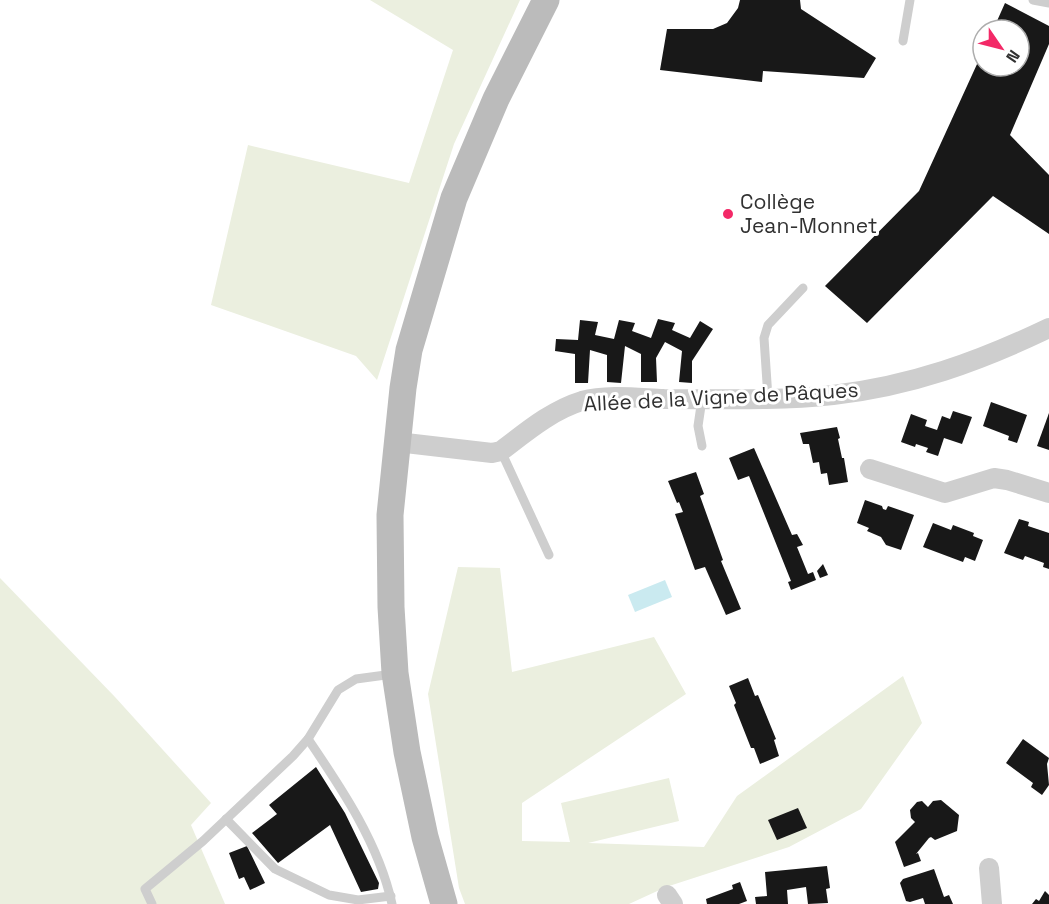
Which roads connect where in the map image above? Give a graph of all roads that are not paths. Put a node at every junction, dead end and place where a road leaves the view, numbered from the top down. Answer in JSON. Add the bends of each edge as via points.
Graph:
{"nodes":[{"id":1,"x":546,"y":0,"type":"edge"},
{"id":2,"x":910,"y":0,"type":"edge"},
{"id":3,"x":1033,"y":0,"type":"edge"},
{"id":4,"x":1049,"y":3,"type":"edge"},
{"id":5,"x":903,"y":41,"type":"dead end"},
{"id":6,"x":803,"y":288,"type":"dead end"},
{"id":7,"x":1049,"y":328,"type":"edge"},
{"id":8,"x":768,"y":398,"type":"junction"},
{"id":9,"x":702,"y":399,"type":"junction"},
{"id":10,"x":397,"y":442,"type":"junction"},
{"id":11,"x":702,"y":446,"type":"dead end"},
{"id":12,"x":501,"y":450,"type":"junction"},
{"id":13,"x":870,"y":469,"type":"dead end"},
{"id":14,"x":1049,"y":493,"type":"edge"},
{"id":15,"x":549,"y":555,"type":"dead end"},
{"id":16,"x":395,"y":674,"type":"junction"},
{"id":17,"x":308,"y":739,"type":"junction"},
{"id":18,"x":226,"y":819,"type":"junction"},
{"id":19,"x":989,"y":868,"type":"dead end"},
{"id":20,"x":391,"y":900,"type":"edge"},
{"id":21,"x":152,"y":904,"type":"edge"},
{"id":22,"x":444,"y":904,"type":"edge"},
{"id":23,"x":992,"y":904,"type":"edge"}],
"edges":[{"from":1,"to":10,"type":"main road","via":[[496,99],[454,198],[409,350]]},
{"from":2,"to":5,"type":"lane"},
{"from":3,"to":4,"type":"lane"},
{"from":6,"to":8,"type":"lane","via":[[768,325],[764,338]]},
{"from":7,"to":8,"type":"street","name":"Allée de la Vigne de Pâques","via":[[945,372],[885,388]]},
{"from":8,"to":9,"type":"street","name":"Allée de la Vigne de Pâques"},
{"from":9,"to":11,"type":"lane","via":[[698,426]]},
{"from":9,"to":12,"type":"street","name":"Allée de la Vigne de Pâques","via":[[583,401],[552,414]]},
{"from":10,"to":12,"type":"street","via":[[492,453]]},
{"from":10,"to":16,"type":"main road","via":[[390,515]]},
{"from":12,"to":15,"type":"lane"},
{"from":13,"to":14,"type":"street","via":[[945,493],[994,478]]},
{"from":16,"to":17,"type":"lane","via":[[346,684],[338,690]]},
{"from":16,"to":22,"type":"main road","via":[[409,762]]},
{"from":17,"to":18,"type":"lane"},
{"from":17,"to":20,"type":"lane","via":[[335,778],[380,862]]},
{"from":18,"to":20,"type":"lane","via":[[275,869],[329,895]]},
{"from":18,"to":21,"type":"lane","via":[[145,889]]},
{"from":19,"to":23,"type":"street"}]}
